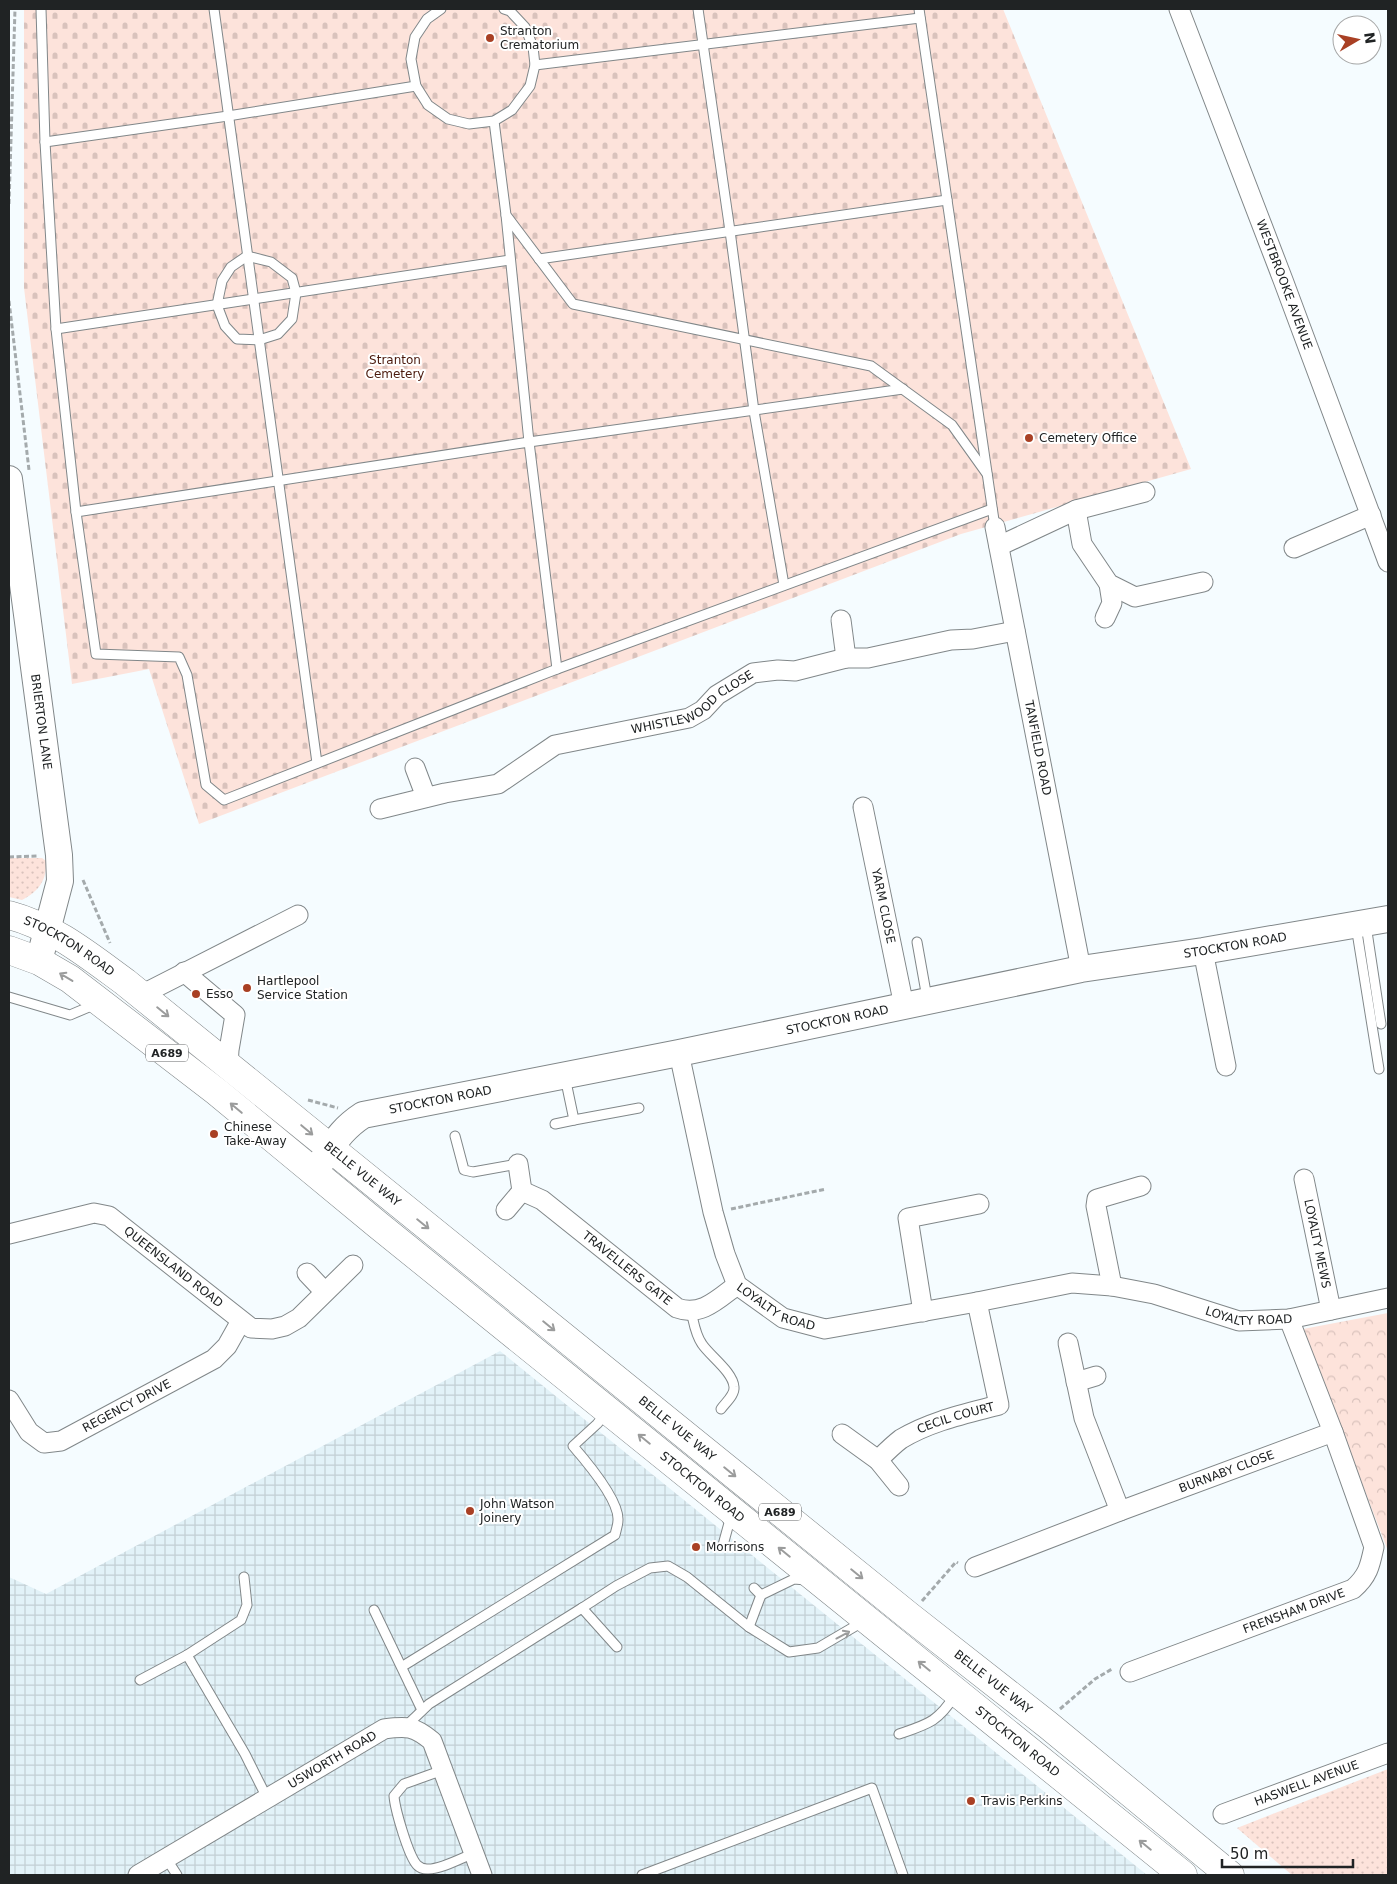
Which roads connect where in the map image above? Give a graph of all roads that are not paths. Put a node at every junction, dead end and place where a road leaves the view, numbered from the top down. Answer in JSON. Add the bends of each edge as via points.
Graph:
{"nodes":[{"id":1,"x":41,"y":9,"type":"edge"},
{"id":2,"x":214,"y":9,"type":"edge"},
{"id":3,"x":441,"y":9,"type":"edge"},
{"id":4,"x":504,"y":9,"type":"edge"},
{"id":5,"x":698,"y":9,"type":"edge"},
{"id":6,"x":1179,"y":9,"type":"edge"},
{"id":7,"x":920,"y":13,"type":"edge"},
{"id":8,"x":703,"y":44,"type":"junction"},
{"id":9,"x":535,"y":64,"type":"junction"},
{"id":10,"x":416,"y":86,"type":"junction"},
{"id":11,"x":228,"y":116,"type":"junction"},
{"id":12,"x":494,"y":121,"type":"junction"},
{"id":13,"x":44,"y":142,"type":"junction"},
{"id":14,"x":947,"y":200,"type":"junction"},
{"id":15,"x":506,"y":215,"type":"junction"},
{"id":16,"x":730,"y":231,"type":"junction"},
{"id":17,"x":247,"y":256,"type":"junction"},
{"id":18,"x":539,"y":259,"type":"junction"},
{"id":19,"x":510,"y":260,"type":"junction"},
{"id":20,"x":296,"y":293,"type":"junction"},
{"id":21,"x":253,"y":299,"type":"junction"},
{"id":22,"x":217,"y":305,"type":"junction"},
{"id":23,"x":56,"y":328,"type":"junction"},
{"id":24,"x":259,"y":340,"type":"junction"},
{"id":25,"x":744,"y":340,"type":"junction"},
{"id":26,"x":903,"y":389,"type":"junction"},
{"id":27,"x":754,"y":411,"type":"junction"},
{"id":28,"x":529,"y":442,"type":"junction"},
{"id":29,"x":986,"y":474,"type":"junction"},
{"id":30,"x":9,"y":480,"type":"edge"},
{"id":31,"x":278,"y":480,"type":"junction"},
{"id":32,"x":1145,"y":492,"type":"dead end"},
{"id":33,"x":1076,"y":510,"type":"junction"},
{"id":34,"x":76,"y":512,"type":"junction"},
{"id":35,"x":1371,"y":515,"type":"junction"},
{"id":36,"x":994,"y":518,"type":"junction"},
{"id":37,"x":999,"y":546,"type":"junction"},
{"id":38,"x":1294,"y":548,"type":"dead end"},
{"id":39,"x":1388,"y":562,"type":"edge"},
{"id":40,"x":1203,"y":582,"type":"dead end"},
{"id":41,"x":1109,"y":584,"type":"junction"},
{"id":42,"x":784,"y":585,"type":"junction"},
{"id":43,"x":1105,"y":618,"type":"dead end"},
{"id":44,"x":842,"y":620,"type":"dead end"},
{"id":45,"x":1015,"y":631,"type":"junction"},
{"id":46,"x":846,"y":658,"type":"junction"},
{"id":47,"x":557,"y":668,"type":"junction"},
{"id":48,"x":317,"y":764,"type":"junction"},
{"id":49,"x":415,"y":768,"type":"dead end"},
{"id":50,"x":426,"y":797,"type":"junction"},
{"id":51,"x":863,"y":808,"type":"dead end"},
{"id":52,"x":380,"y":809,"type":"dead end"},
{"id":53,"x":9,"y":914,"type":"edge"},
{"id":54,"x":298,"y":915,"type":"dead end"},
{"id":55,"x":1370,"y":921,"type":"edge"},
{"id":56,"x":48,"y":930,"type":"junction"},
{"id":57,"x":917,"y":942,"type":"dead end"},
{"id":58,"x":9,"y":950,"type":"edge"},
{"id":59,"x":1203,"y":951,"type":"junction"},
{"id":60,"x":39,"y":961,"type":"junction"},
{"id":61,"x":1081,"y":969,"type":"junction"},
{"id":62,"x":184,"y":972,"type":"junction"},
{"id":63,"x":133,"y":988,"type":"junction"},
{"id":64,"x":9,"y":997,"type":"edge"},
{"id":65,"x":100,"y":1002,"type":"junction"},
{"id":66,"x":915,"y":1004,"type":"junction"},
{"id":67,"x":1381,"y":1024,"type":"dead end"},
{"id":68,"x":679,"y":1053,"type":"junction"},
{"id":69,"x":228,"y":1065,"type":"junction"},
{"id":70,"x":1226,"y":1066,"type":"dead end"},
{"id":71,"x":1379,"y":1069,"type":"dead end"},
{"id":72,"x":564,"y":1075,"type":"junction"},
{"id":73,"x":639,"y":1108,"type":"dead end"},
{"id":74,"x":574,"y":1120,"type":"junction"},
{"id":75,"x":555,"y":1124,"type":"dead end"},
{"id":76,"x":455,"y":1136,"type":"dead end"},
{"id":77,"x":330,"y":1150,"type":"junction"},
{"id":78,"x":518,"y":1164,"type":"joint"},
{"id":79,"x":314,"y":1173,"type":"junction"},
{"id":80,"x":1304,"y":1179,"type":"dead end"},
{"id":81,"x":1141,"y":1186,"type":"dead end"},
{"id":82,"x":522,"y":1191,"type":"junction"},
{"id":83,"x":979,"y":1204,"type":"dead end"},
{"id":84,"x":506,"y":1210,"type":"dead end"},
{"id":85,"x":9,"y":1234,"type":"edge"},
{"id":86,"x":352,"y":1265,"type":"dead end"},
{"id":87,"x":306,"y":1273,"type":"dead end"},
{"id":88,"x":737,"y":1286,"type":"junction"},
{"id":89,"x":1112,"y":1286,"type":"junction"},
{"id":90,"x":324,"y":1291,"type":"junction"},
{"id":91,"x":1388,"y":1298,"type":"edge"},
{"id":92,"x":978,"y":1302,"type":"junction"},
{"id":93,"x":1331,"y":1310,"type":"junction"},
{"id":94,"x":691,"y":1311,"type":"junction"},
{"id":95,"x":923,"y":1312,"type":"junction"},
{"id":96,"x":1289,"y":1319,"type":"junction"},
{"id":97,"x":241,"y":1321,"type":"junction"},
{"id":98,"x":1068,"y":1343,"type":"dead end"},
{"id":99,"x":1096,"y":1376,"type":"dead end"},
{"id":100,"x":1076,"y":1382,"type":"junction"},
{"id":101,"x":9,"y":1400,"type":"edge"},
{"id":102,"x":721,"y":1409,"type":"dead end"},
{"id":103,"x":608,"y":1410,"type":"junction"},
{"id":104,"x":1333,"y":1432,"type":"junction"},
{"id":105,"x":842,"y":1434,"type":"dead end"},
{"id":106,"x":878,"y":1460,"type":"junction"},
{"id":107,"x":899,"y":1486,"type":"dead end"},
{"id":108,"x":720,"y":1500,"type":"junction"},
{"id":109,"x":1120,"y":1511,"type":"junction"},
{"id":110,"x":723,"y":1545,"type":"dead end"},
{"id":111,"x":975,"y":1567,"type":"road end"},
{"id":112,"x":244,"y":1577,"type":"dead end"},
{"id":113,"x":818,"y":1581,"type":"junction"},
{"id":114,"x":754,"y":1588,"type":"dead end"},
{"id":115,"x":761,"y":1595,"type":"junction"},
{"id":116,"x":582,"y":1608,"type":"junction"},
{"id":117,"x":374,"y":1610,"type":"dead end"},
{"id":118,"x":867,"y":1620,"type":"junction"},
{"id":119,"x":749,"y":1627,"type":"junction"},
{"id":120,"x":617,"y":1647,"type":"dead end"},
{"id":121,"x":187,"y":1655,"type":"junction"},
{"id":122,"x":403,"y":1666,"type":"junction"},
{"id":123,"x":1130,"y":1672,"type":"road end"},
{"id":124,"x":140,"y":1680,"type":"dead end"},
{"id":125,"x":957,"y":1692,"type":"junction"},
{"id":126,"x":422,"y":1710,"type":"junction"},
{"id":127,"x":406,"y":1726,"type":"junction"},
{"id":128,"x":899,"y":1734,"type":"dead end"},
{"id":129,"x":1388,"y":1753,"type":"edge"},
{"id":130,"x":443,"y":1770,"type":"junction"},
{"id":131,"x":267,"y":1798,"type":"junction"},
{"id":132,"x":1223,"y":1814,"type":"dead end"},
{"id":133,"x":474,"y":1853,"type":"junction"},
{"id":134,"x":166,"y":1858,"type":"junction"},
{"id":135,"x":138,"y":1875,"type":"edge"},
{"id":136,"x":177,"y":1875,"type":"edge"},
{"id":137,"x":482,"y":1875,"type":"edge"},
{"id":138,"x":642,"y":1875,"type":"edge"},
{"id":139,"x":903,"y":1875,"type":"edge"},
{"id":140,"x":1183,"y":1875,"type":"edge"},
{"id":141,"x":1230,"y":1875,"type":"edge"}],
"edges":[{"from":1,"to":13,"type":"lane"},
{"from":2,"to":11,"type":"lane"},
{"from":3,"to":10,"type":"lane","via":[[427,19],[415,37],[411,59]]},
{"from":4,"to":9,"type":"lane","via":[[525,27],[533,47]]},
{"from":5,"to":8,"type":"lane"},
{"from":6,"to":35,"type":"street","name":"WESTBROOKE AVENUE"},
{"from":7,"to":8,"type":"lane"},
{"from":7,"to":14,"type":"lane"},
{"from":8,"to":9,"type":"lane"},
{"from":8,"to":16,"type":"lane"},
{"from":9,"to":12,"type":"lane","via":[[530,86],[512,110]]},
{"from":10,"to":11,"type":"lane"},
{"from":10,"to":12,"type":"lane","via":[[428,105],[448,119],[469,124]]},
{"from":11,"to":13,"type":"lane"},
{"from":11,"to":17,"type":"lane"},
{"from":12,"to":15,"type":"lane"},
{"from":13,"to":23,"type":"lane"},
{"from":14,"to":16,"type":"lane"},
{"from":14,"to":29,"type":"lane"},
{"from":15,"to":18,"type":"lane"},
{"from":15,"to":19,"type":"lane"},
{"from":16,"to":18,"type":"lane"},
{"from":16,"to":25,"type":"lane"},
{"from":17,"to":20,"type":"lane","via":[[272,262],[292,278]]},
{"from":17,"to":21,"type":"lane"},
{"from":17,"to":22,"type":"lane","via":[[231,267],[222,281]]},
{"from":18,"to":25,"type":"lane","via":[[572,304]]},
{"from":19,"to":20,"type":"lane"},
{"from":19,"to":28,"type":"lane"},
{"from":20,"to":21,"type":"lane"},
{"from":20,"to":24,"type":"lane","via":[[292,319],[278,334]]},
{"from":21,"to":22,"type":"lane"},
{"from":21,"to":24,"type":"lane"},
{"from":22,"to":23,"type":"lane"},
{"from":22,"to":24,"type":"lane","via":[[225,326],[237,339]]},
{"from":23,"to":34,"type":"lane"},
{"from":24,"to":31,"type":"lane"},
{"from":25,"to":26,"type":"lane","via":[[871,366]]},
{"from":25,"to":27,"type":"lane"},
{"from":26,"to":27,"type":"lane"},
{"from":26,"to":29,"type":"lane","via":[[952,425]]},
{"from":27,"to":28,"type":"lane"},
{"from":27,"to":42,"type":"lane"},
{"from":28,"to":31,"type":"lane"},
{"from":28,"to":47,"type":"lane"},
{"from":29,"to":36,"type":"lane"},
{"from":30,"to":56,"type":"street","name":"BRIERTON LANE","via":[[59,855],[60,881]]},
{"from":31,"to":34,"type":"lane"},
{"from":31,"to":48,"type":"lane"},
{"from":32,"to":33,"type":"street"},
{"from":33,"to":37,"type":"street"},
{"from":33,"to":41,"type":"street","via":[[1082,544]]},
{"from":34,"to":48,"type":"lane","via":[[96,654],[179,658],[187,676],[206,786],[224,800]]},
{"from":35,"to":38,"type":"street"},
{"from":35,"to":39,"type":"street","name":"WESTBROOKE AVENUE"},
{"from":36,"to":37,"type":"street","name":"TANFIELD ROAD"},
{"from":36,"to":42,"type":"lane"},
{"from":37,"to":45,"type":"street","name":"TANFIELD ROAD"},
{"from":40,"to":41,"type":"street","via":[[1135,597]]},
{"from":41,"to":43,"type":"street","via":[[1112,603]]},
{"from":42,"to":47,"type":"lane"},
{"from":44,"to":46,"type":"street"},
{"from":45,"to":46,"type":"street","name":"WHISTLEWOOD CLOSE","via":[[951,640],[868,658]]},
{"from":45,"to":61,"type":"street","name":"TANFIELD ROAD"},
{"from":46,"to":50,"type":"street","name":"WHISTLEWOOD CLOSE","via":[[802,670],[753,673],[717,695],[704,710],[689,718],[555,745],[498,784]]},
{"from":47,"to":48,"type":"lane"},
{"from":49,"to":50,"type":"street"},
{"from":50,"to":52,"type":"street","name":"WHISTLEWOOD CLOSE"},
{"from":51,"to":66,"type":"street","name":"YARM CLOSE"},
{"from":53,"to":56,"type":"highway","name":"STOCKTON ROAD","number":"A689"},
{"from":54,"to":62,"type":"street"},
{"from":55,"to":59,"type":"street","name":"STOCKTON ROAD"},
{"from":55,"to":67,"type":"lane"},
{"from":55,"to":71,"type":"lane"},
{"from":56,"to":60,"type":"street","name":"BRIERTON LANE"},
{"from":56,"to":63,"type":"highway","name":"STOCKTON ROAD","number":"A689","via":[[78,947]]},
{"from":57,"to":66,"type":"lane"},
{"from":58,"to":60,"type":"highway","name":"STOCKTON ROAD","number":"A689"},
{"from":59,"to":61,"type":"street","name":"STOCKTON ROAD"},
{"from":59,"to":70,"type":"street"},
{"from":65,"to":60,"type":"highway","name":"STOCKTON ROAD","number":"A689","one_way":true},
{"from":61,"to":66,"type":"street","name":"STOCKTON ROAD"},
{"from":62,"to":63,"type":"street"},
{"from":62,"to":69,"type":"street","via":[[235,1015]]},
{"from":63,"to":69,"type":"highway","name":"BELLE VUE WAY","number":"A689","one_way":true},
{"from":64,"to":65,"type":"lane","via":[[70,1015]]},
{"from":79,"to":65,"type":"highway","name":"STOCKTON ROAD","number":"A689","one_way":true,"via":[[217,1092]]},
{"from":66,"to":68,"type":"street","name":"STOCKTON ROAD"},
{"from":68,"to":72,"type":"street","name":"STOCKTON ROAD"},
{"from":68,"to":88,"type":"street","name":"LOYALTY ROAD","via":[[713,1212]]},
{"from":69,"to":77,"type":"highway","name":"BELLE VUE WAY","number":"A689","one_way":true},
{"from":72,"to":74,"type":"lane"},
{"from":72,"to":77,"type":"street","name":"STOCKTON ROAD","via":[[363,1115],[349,1124]]},
{"from":73,"to":74,"type":"lane"},
{"from":74,"to":75,"type":"lane"},
{"from":76,"to":78,"type":"lane","via":[[464,1170],[473,1172]]},
{"from":77,"to":79,"type":"street","name":"STOCKTON ROAD"},
{"from":77,"to":141,"type":"highway","name":"BELLE VUE WAY","number":"A689","one_way":true,"via":[[1048,1725]]},
{"from":78,"to":82,"type":"street"},
{"from":79,"to":103,"type":"highway","name":"STOCKTON ROAD","number":"A689"},
{"from":80,"to":93,"type":"street","name":"LOYALTY MEWS"},
{"from":81,"to":89,"type":"street","via":[[1097,1199]]},
{"from":82,"to":84,"type":"street"},
{"from":82,"to":94,"type":"street","name":"TRAVELLERS GATE","via":[[542,1200],[677,1308]]},
{"from":83,"to":95,"type":"street","via":[[908,1218]]},
{"from":85,"to":97,"type":"street","name":"QUEENSLAND ROAD","via":[[94,1213],[109,1216]]},
{"from":86,"to":90,"type":"street","name":"QUEENSLAND ROAD"},
{"from":87,"to":90,"type":"street"},
{"from":88,"to":94,"type":"street","via":[[706,1307]]},
{"from":88,"to":95,"type":"street","name":"LOYALTY ROAD","via":[[783,1318],[825,1329]]},
{"from":89,"to":92,"type":"street","name":"LOYALTY ROAD","via":[[1072,1282]]},
{"from":89,"to":96,"type":"street","name":"LOYALTY ROAD","via":[[1154,1294],[1239,1321]]},
{"from":90,"to":97,"type":"street","name":"QUEENSLAND ROAD","via":[[298,1318],[285,1326],[251,1328]]},
{"from":91,"to":93,"type":"street","name":"LOYALTY ROAD"},
{"from":92,"to":95,"type":"street","name":"LOYALTY ROAD"},
{"from":92,"to":106,"type":"street","name":"CECIL COURT","via":[[999,1405],[926,1426],[899,1440]]},
{"from":93,"to":96,"type":"street","name":"LOYALTY ROAD"},
{"from":94,"to":102,"type":"lane","via":[[701,1344],[735,1386],[734,1393]]},
{"from":96,"to":104,"type":"street","name":"FRENSHAM DRIVE"},
{"from":97,"to":101,"type":"street","name":"REGENCY DRIVE","via":[[227,1346],[214,1358],[61,1441],[44,1443],[29,1432]]},
{"from":98,"to":100,"type":"street"},
{"from":99,"to":100,"type":"street"},
{"from":100,"to":109,"type":"street","via":[[1084,1418]]},
{"from":108,"to":103,"type":"highway","name":"STOCKTON ROAD","number":"A689","one_way":true},
{"from":103,"to":122,"type":"lane","via":[[573,1446],[614,1503],[618,1518],[615,1535]]},
{"from":104,"to":109,"type":"street","name":"BURNABY CLOSE"},
{"from":104,"to":123,"type":"street","name":"FRENSHAM DRIVE","via":[[1374,1547],[1364,1579],[1353,1589]]},
{"from":105,"to":106,"type":"street"},
{"from":106,"to":107,"type":"street"},
{"from":108,"to":110,"type":"lane","via":[[728,1523]]},
{"from":113,"to":108,"type":"highway","name":"STOCKTON ROAD","number":"A689","one_way":true},
{"from":109,"to":111,"type":"street","name":"BURNABY CLOSE"},
{"from":112,"to":121,"type":"lane","via":[[246,1605],[241,1620]]},
{"from":113,"to":115,"type":"lane","via":[[794,1579]]},
{"from":113,"to":118,"type":"highway","name":"STOCKTON ROAD","number":"A689"},
{"from":114,"to":115,"type":"lane"},
{"from":115,"to":119,"type":"lane"},
{"from":116,"to":119,"type":"lane","via":[[650,1568],[668,1566],[687,1576]]},
{"from":116,"to":120,"type":"lane"},
{"from":116,"to":126,"type":"lane"},
{"from":117,"to":122,"type":"lane"},
{"from":119,"to":118,"type":"lane","one_way":true,"via":[[789,1652],[818,1648]]},
{"from":125,"to":118,"type":"highway","name":"STOCKTON ROAD","number":"A689","one_way":true},
{"from":121,"to":124,"type":"lane"},
{"from":121,"to":131,"type":"lane"},
{"from":122,"to":126,"type":"lane"},
{"from":125,"to":128,"type":"lane","via":[[939,1717]]},
{"from":140,"to":125,"type":"highway","name":"STOCKTON ROAD","number":"A689","one_way":true},
{"from":126,"to":127,"type":"lane"},
{"from":127,"to":130,"type":"street","via":[[420,1731],[432,1741]]},
{"from":127,"to":131,"type":"street","name":"USWORTH ROAD","via":[[384,1729]]},
{"from":129,"to":132,"type":"street","name":"HASWELL AVENUE"},
{"from":130,"to":133,"type":"street"},
{"from":130,"to":133,"type":"lane","via":[[404,1784],[394,1796],[412,1858],[418,1866],[426,1869]]},
{"from":131,"to":134,"type":"street","name":"USWORTH ROAD"},
{"from":133,"to":137,"type":"street"},
{"from":134,"to":135,"type":"street","name":"USWORTH ROAD"},
{"from":134,"to":136,"type":"lane"},
{"from":138,"to":139,"type":"lane","via":[[872,1788]]}]}
